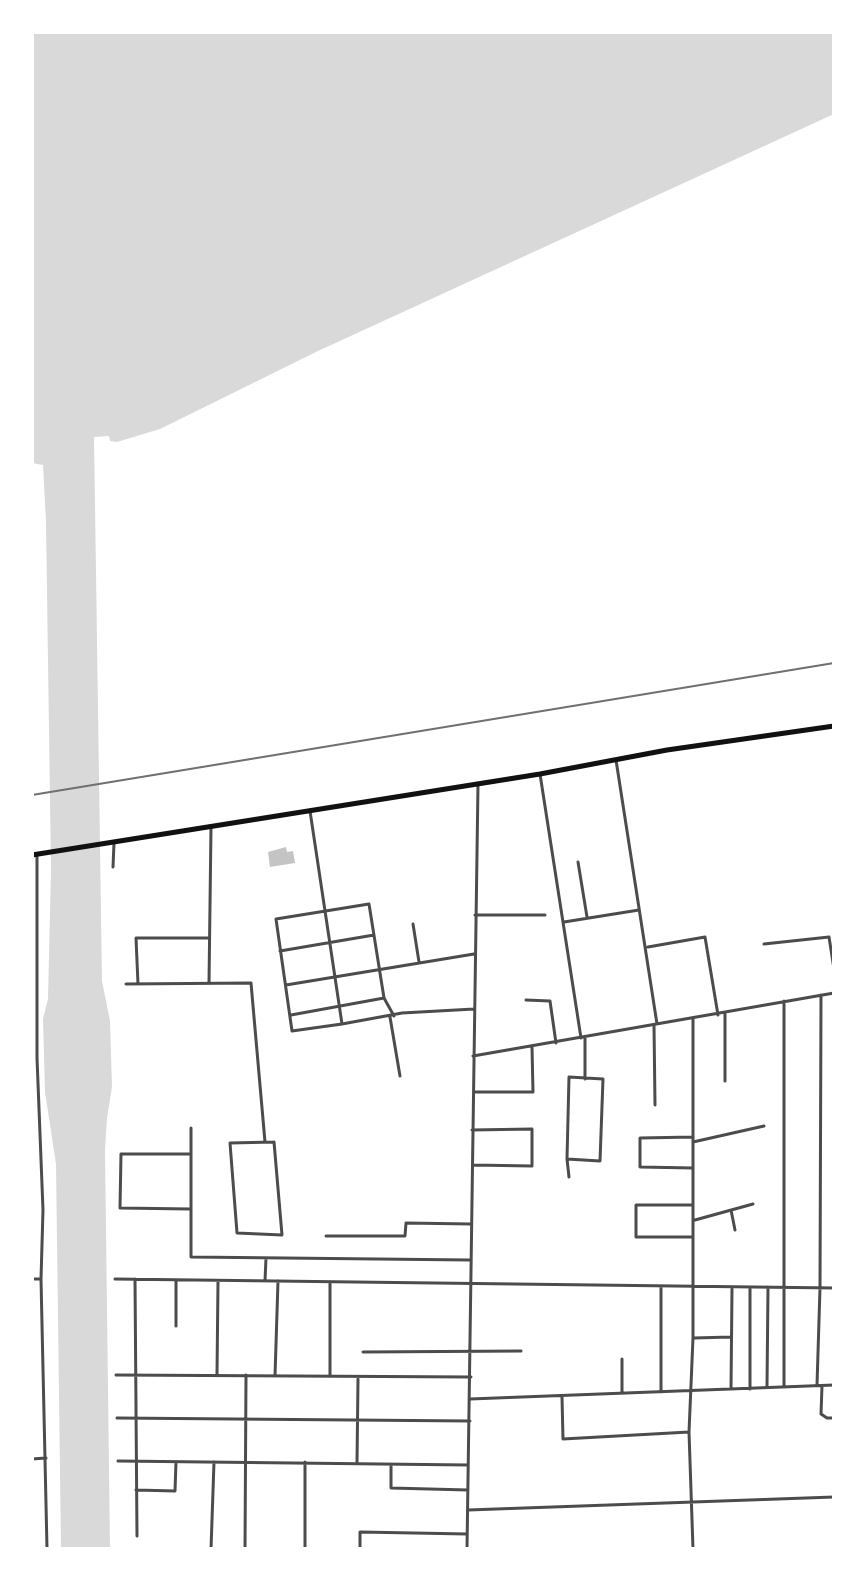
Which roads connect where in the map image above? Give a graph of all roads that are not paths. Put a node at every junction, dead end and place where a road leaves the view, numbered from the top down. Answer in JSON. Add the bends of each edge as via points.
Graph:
{"nodes":[{"id":1,"x":834,"y":726,"type":"edge"},
{"id":2,"x":616,"y":760,"type":"junction"},
{"id":3,"x":540,"y":774,"type":"junction"},
{"id":4,"x":478,"y":784,"type":"junction"},
{"id":5,"x":310,"y":811,"type":"junction"},
{"id":6,"x":211,"y":827,"type":"junction"},
{"id":7,"x":114,"y":842,"type":"junction"},
{"id":8,"x":36,"y":855,"type":"edge"},
{"id":9,"x":578,"y":862,"type":"dead end"},
{"id":10,"x":113,"y":867,"type":"dead end"},
{"id":11,"x":639,"y":910,"type":"junction"},
{"id":12,"x":324,"y":911,"type":"junction"},
{"id":13,"x":475,"y":915,"type":"junction"},
{"id":14,"x":545,"y":915,"type":"dead end"},
{"id":15,"x":587,"y":917,"type":"junction"},
{"id":16,"x":562,"y":922,"type":"junction"},
{"id":17,"x":413,"y":924,"type":"dead end"},
{"id":18,"x":374,"y":935,"type":"junction"},
{"id":19,"x":209,"y":938,"type":"junction"},
{"id":20,"x":329,"y":943,"type":"junction"},
{"id":21,"x":764,"y":944,"type":"dead end"},
{"id":22,"x":647,"y":947,"type":"junction"},
{"id":23,"x":280,"y":951,"type":"junction"},
{"id":24,"x":474,"y":954,"type":"junction"},
{"id":25,"x":419,"y":962,"type":"junction"},
{"id":26,"x":379,"y":968,"type":"junction"},
{"id":27,"x":834,"y":969,"type":"edge"},
{"id":28,"x":334,"y":976,"type":"junction"},
{"id":29,"x":209,"y":983,"type":"junction"},
{"id":30,"x":126,"y":984,"type":"dead end"},
{"id":31,"x":138,"y":984,"type":"junction"},
{"id":32,"x":286,"y":985,"type":"junction"},
{"id":33,"x":834,"y":993,"type":"edge"},
{"id":34,"x":821,"y":995,"type":"junction"},
{"id":35,"x":384,"y":998,"type":"junction"},
{"id":36,"x":526,"y":1000,"type":"dead end"},
{"id":37,"x":784,"y":1001,"type":"junction"},
{"id":38,"x":339,"y":1006,"type":"junction"},
{"id":39,"x":474,"y":1009,"type":"junction"},
{"id":40,"x":725,"y":1013,"type":"junction"},
{"id":41,"x":291,"y":1015,"type":"junction"},
{"id":42,"x":718,"y":1015,"type":"junction"},
{"id":43,"x":392,"y":1016,"type":"junction"},
{"id":44,"x":693,"y":1019,"type":"junction"},
{"id":45,"x":342,"y":1024,"type":"junction"},
{"id":46,"x":656,"y":1025,"type":"junction"},
{"id":47,"x":583,"y":1038,"type":"junction"},
{"id":48,"x":556,"y":1043,"type":"junction"},
{"id":49,"x":532,"y":1047,"type":"junction"},
{"id":50,"x":473,"y":1056,"type":"junction"},
{"id":51,"x":400,"y":1076,"type":"dead end"},
{"id":52,"x":585,"y":1079,"type":"junction"},
{"id":53,"x":725,"y":1081,"type":"dead end"},
{"id":54,"x":472,"y":1092,"type":"junction"},
{"id":55,"x":655,"y":1105,"type":"dead end"},
{"id":56,"x":764,"y":1126,"type":"dead end"},
{"id":57,"x":191,"y":1128,"type":"dead end"},
{"id":58,"x":472,"y":1130,"type":"junction"},
{"id":59,"x":693,"y":1139,"type":"junction"},
{"id":60,"x":265,"y":1142,"type":"junction"},
{"id":61,"x":190,"y":1154,"type":"junction"},
{"id":62,"x":567,"y":1159,"type":"junction"},
{"id":63,"x":471,"y":1165,"type":"junction"},
{"id":64,"x":693,"y":1168,"type":"junction"},
{"id":65,"x":569,"y":1177,"type":"dead end"},
{"id":66,"x":753,"y":1204,"type":"dead end"},
{"id":67,"x":693,"y":1205,"type":"junction"},
{"id":68,"x":190,"y":1209,"type":"junction"},
{"id":69,"x":731,"y":1210,"type":"junction"},
{"id":70,"x":693,"y":1220,"type":"junction"},
{"id":71,"x":471,"y":1224,"type":"junction"},
{"id":72,"x":735,"y":1230,"type":"dead end"},
{"id":73,"x":326,"y":1236,"type":"dead end"},
{"id":74,"x":693,"y":1237,"type":"junction"},
{"id":75,"x":266,"y":1258,"type":"junction"},
{"id":76,"x":471,"y":1260,"type":"junction"},
{"id":77,"x":32,"y":1279,"type":"edge"},
{"id":78,"x":41,"y":1279,"type":"junction"},
{"id":79,"x":115,"y":1279,"type":"dead end"},
{"id":80,"x":135,"y":1279,"type":"junction"},
{"id":81,"x":176,"y":1280,"type":"junction"},
{"id":82,"x":218,"y":1281,"type":"junction"},
{"id":83,"x":265,"y":1281,"type":"junction"},
{"id":84,"x":278,"y":1281,"type":"junction"},
{"id":85,"x":330,"y":1283,"type":"junction"},
{"id":86,"x":471,"y":1284,"type":"junction"},
{"id":87,"x":661,"y":1287,"type":"junction"},
{"id":88,"x":732,"y":1287,"type":"junction"},
{"id":89,"x":768,"y":1287,"type":"junction"},
{"id":90,"x":783,"y":1287,"type":"junction"},
{"id":91,"x":693,"y":1288,"type":"junction"},
{"id":92,"x":750,"y":1288,"type":"junction"},
{"id":93,"x":820,"y":1288,"type":"junction"},
{"id":94,"x":834,"y":1288,"type":"edge"},
{"id":95,"x":176,"y":1326,"type":"dead end"},
{"id":96,"x":731,"y":1337,"type":"junction"},
{"id":97,"x":693,"y":1338,"type":"junction"},
{"id":98,"x":470,"y":1351,"type":"junction"},
{"id":99,"x":521,"y":1351,"type":"dead end"},
{"id":100,"x":363,"y":1352,"type":"dead end"},
{"id":101,"x":622,"y":1359,"type":"dead end"},
{"id":102,"x":217,"y":1374,"type":"junction"},
{"id":103,"x":116,"y":1375,"type":"dead end"},
{"id":104,"x":135,"y":1375,"type":"junction"},
{"id":105,"x":246,"y":1375,"type":"junction"},
{"id":106,"x":275,"y":1376,"type":"junction"},
{"id":107,"x":330,"y":1376,"type":"junction"},
{"id":108,"x":358,"y":1377,"type":"junction"},
{"id":109,"x":471,"y":1377,"type":"junction"},
{"id":110,"x":834,"y":1385,"type":"edge"},
{"id":111,"x":820,"y":1386,"type":"junction"},
{"id":112,"x":784,"y":1387,"type":"junction"},
{"id":113,"x":731,"y":1389,"type":"junction"},
{"id":114,"x":750,"y":1389,"type":"junction"},
{"id":115,"x":767,"y":1389,"type":"junction"},
{"id":116,"x":690,"y":1391,"type":"junction"},
{"id":117,"x":661,"y":1392,"type":"junction"},
{"id":118,"x":622,"y":1393,"type":"junction"},
{"id":119,"x":562,"y":1396,"type":"junction"},
{"id":120,"x":470,"y":1399,"type":"junction"},
{"id":121,"x":117,"y":1418,"type":"dead end"},
{"id":122,"x":136,"y":1418,"type":"junction"},
{"id":123,"x":834,"y":1418,"type":"edge"},
{"id":124,"x":247,"y":1419,"type":"junction"},
{"id":125,"x":358,"y":1421,"type":"junction"},
{"id":126,"x":470,"y":1421,"type":"junction"},
{"id":127,"x":689,"y":1432,"type":"junction"},
{"id":128,"x":46,"y":1458,"type":"junction"},
{"id":129,"x":32,"y":1459,"type":"edge"},
{"id":130,"x":118,"y":1461,"type":"dead end"},
{"id":131,"x":135,"y":1461,"type":"junction"},
{"id":132,"x":245,"y":1461,"type":"junction"},
{"id":133,"x":176,"y":1462,"type":"junction"},
{"id":134,"x":214,"y":1462,"type":"junction"},
{"id":135,"x":305,"y":1462,"type":"junction"},
{"id":136,"x":357,"y":1463,"type":"junction"},
{"id":137,"x":391,"y":1464,"type":"junction"},
{"id":138,"x":468,"y":1465,"type":"junction"},
{"id":139,"x":136,"y":1490,"type":"junction"},
{"id":140,"x":468,"y":1490,"type":"junction"},
{"id":141,"x":834,"y":1497,"type":"edge"},
{"id":142,"x":692,"y":1503,"type":"junction"},
{"id":143,"x":468,"y":1510,"type":"junction"},
{"id":144,"x":467,"y":1534,"type":"junction"},
{"id":145,"x":137,"y":1536,"type":"dead end"},
{"id":146,"x":47,"y":1549,"type":"edge"},
{"id":147,"x":211,"y":1549,"type":"edge"},
{"id":148,"x":245,"y":1549,"type":"edge"},
{"id":149,"x":305,"y":1549,"type":"edge"},
{"id":150,"x":360,"y":1549,"type":"edge"},
{"id":151,"x":467,"y":1549,"type":"edge"},
{"id":152,"x":693,"y":1549,"type":"edge"}],
"edges":[{"from":1,"to":2,"type":"main road"},
{"from":2,"to":3,"type":"main road"},
{"from":2,"to":11,"type":"street"},
{"from":3,"to":4,"type":"main road"},
{"from":3,"to":16,"type":"street"},
{"from":4,"to":5,"type":"main road"},
{"from":4,"to":13,"type":"street"},
{"from":5,"to":6,"type":"main road"},
{"from":5,"to":12,"type":"street"},
{"from":6,"to":7,"type":"main road"},
{"from":6,"to":19,"type":"street"},
{"from":7,"to":8,"type":"main road"},
{"from":7,"to":10,"type":"street"},
{"from":8,"to":78,"type":"street"},
{"from":9,"to":15,"type":"street"},
{"from":11,"to":15,"type":"street"},
{"from":11,"to":22,"type":"street"},
{"from":12,"to":18,"type":"street","via":[[369,904]]},
{"from":12,"to":20,"type":"street"},
{"from":12,"to":23,"type":"street","via":[[276,919]]},
{"from":13,"to":14,"type":"street"},
{"from":13,"to":24,"type":"street"},
{"from":15,"to":16,"type":"street"},
{"from":16,"to":47,"type":"street"},
{"from":17,"to":25,"type":"street"},
{"from":18,"to":20,"type":"street"},
{"from":18,"to":26,"type":"street"},
{"from":19,"to":29,"type":"street"},
{"from":19,"to":31,"type":"street","via":[[136,938]]},
{"from":20,"to":23,"type":"street"},
{"from":20,"to":28,"type":"street"},
{"from":21,"to":27,"type":"street","via":[[829,937]]},
{"from":22,"to":42,"type":"street","via":[[705,937]]},
{"from":22,"to":46,"type":"street"},
{"from":23,"to":32,"type":"street"},
{"from":24,"to":25,"type":"street"},
{"from":24,"to":39,"type":"street"},
{"from":25,"to":26,"type":"street"},
{"from":26,"to":28,"type":"street"},
{"from":26,"to":35,"type":"street"},
{"from":28,"to":32,"type":"street"},
{"from":28,"to":38,"type":"street"},
{"from":29,"to":31,"type":"street"},
{"from":29,"to":60,"type":"street","via":[[251,983]]},
{"from":30,"to":31,"type":"street"},
{"from":32,"to":41,"type":"street"},
{"from":33,"to":34,"type":"street"},
{"from":34,"to":37,"type":"street"},
{"from":34,"to":93,"type":"street"},
{"from":35,"to":38,"type":"street"},
{"from":35,"to":43,"type":"street"},
{"from":36,"to":48,"type":"street","via":[[550,1001]]},
{"from":37,"to":40,"type":"street"},
{"from":37,"to":90,"type":"street"},
{"from":38,"to":41,"type":"street"},
{"from":38,"to":45,"type":"street"},
{"from":39,"to":43,"type":"street"},
{"from":39,"to":50,"type":"street"},
{"from":40,"to":42,"type":"street"},
{"from":40,"to":53,"type":"street"},
{"from":41,"to":45,"type":"street","via":[[292,1031]]},
{"from":42,"to":44,"type":"street"},
{"from":43,"to":45,"type":"street"},
{"from":43,"to":51,"type":"street"},
{"from":44,"to":46,"type":"street"},
{"from":44,"to":59,"type":"street"},
{"from":46,"to":47,"type":"street"},
{"from":46,"to":55,"type":"street"},
{"from":47,"to":48,"type":"street"},
{"from":47,"to":52,"type":"street"},
{"from":48,"to":49,"type":"street"},
{"from":49,"to":50,"type":"street"},
{"from":49,"to":54,"type":"street","via":[[533,1092]]},
{"from":50,"to":54,"type":"street"},
{"from":52,"to":62,"type":"street","via":[[569,1077]]},
{"from":52,"to":62,"type":"street","via":[[603,1079],[600,1161]]},
{"from":54,"to":58,"type":"street"},
{"from":56,"to":59,"type":"street"},
{"from":57,"to":61,"type":"street"},
{"from":58,"to":63,"type":"street"},
{"from":58,"to":63,"type":"street","via":[[532,1129],[532,1166]]},
{"from":59,"to":64,"type":"street"},
{"from":59,"to":64,"type":"street","via":[[640,1138],[640,1167]]},
{"from":60,"to":60,"type":"street","via":[[230,1143],[237,1233],[282,1235],[274,1142]]},
{"from":61,"to":68,"type":"street"},
{"from":61,"to":68,"type":"street","via":[[121,1154],[120,1208]]},
{"from":62,"to":65,"type":"street"},
{"from":63,"to":71,"type":"street"},
{"from":64,"to":67,"type":"street"},
{"from":66,"to":69,"type":"street"},
{"from":67,"to":70,"type":"street"},
{"from":67,"to":74,"type":"street","via":[[636,1205],[636,1237]]},
{"from":68,"to":75,"type":"street","via":[[191,1257]]},
{"from":69,"to":70,"type":"street"},
{"from":69,"to":72,"type":"street"},
{"from":70,"to":74,"type":"street"},
{"from":71,"to":73,"type":"street","via":[[406,1223],[405,1236]]},
{"from":71,"to":76,"type":"street"},
{"from":74,"to":91,"type":"street"},
{"from":75,"to":76,"type":"street"},
{"from":75,"to":83,"type":"street"},
{"from":76,"to":86,"type":"street"},
{"from":77,"to":78,"type":"street"},
{"from":78,"to":128,"type":"street"},
{"from":79,"to":80,"type":"street"},
{"from":80,"to":81,"type":"street"},
{"from":80,"to":104,"type":"street"},
{"from":81,"to":82,"type":"street"},
{"from":81,"to":95,"type":"street"},
{"from":82,"to":83,"type":"street"},
{"from":82,"to":102,"type":"street"},
{"from":83,"to":84,"type":"street"},
{"from":84,"to":85,"type":"street"},
{"from":84,"to":106,"type":"street"},
{"from":85,"to":86,"type":"street"},
{"from":85,"to":107,"type":"street"},
{"from":86,"to":87,"type":"street"},
{"from":86,"to":98,"type":"street"},
{"from":87,"to":91,"type":"street"},
{"from":87,"to":117,"type":"street"},
{"from":88,"to":91,"type":"street"},
{"from":88,"to":92,"type":"street"},
{"from":88,"to":96,"type":"street"},
{"from":89,"to":90,"type":"street"},
{"from":89,"to":92,"type":"street"},
{"from":89,"to":115,"type":"street"},
{"from":90,"to":93,"type":"street"},
{"from":90,"to":112,"type":"street"},
{"from":91,"to":97,"type":"street"},
{"from":92,"to":114,"type":"street"},
{"from":93,"to":94,"type":"street"},
{"from":93,"to":111,"type":"street"},
{"from":96,"to":97,"type":"street"},
{"from":96,"to":113,"type":"street"},
{"from":97,"to":116,"type":"street"},
{"from":98,"to":99,"type":"street"},
{"from":98,"to":100,"type":"street"},
{"from":98,"to":109,"type":"street"},
{"from":101,"to":118,"type":"street"},
{"from":102,"to":104,"type":"street"},
{"from":102,"to":105,"type":"street"},
{"from":103,"to":104,"type":"street"},
{"from":104,"to":122,"type":"street"},
{"from":105,"to":106,"type":"street"},
{"from":105,"to":124,"type":"street"},
{"from":106,"to":107,"type":"street"},
{"from":107,"to":108,"type":"street"},
{"from":108,"to":109,"type":"street"},
{"from":108,"to":125,"type":"street"},
{"from":109,"to":120,"type":"street"},
{"from":110,"to":111,"type":"street"},
{"from":111,"to":112,"type":"street"},
{"from":111,"to":123,"type":"street","via":[[821,1414]]},
{"from":112,"to":115,"type":"street"},
{"from":113,"to":114,"type":"street"},
{"from":113,"to":116,"type":"street"},
{"from":114,"to":115,"type":"street"},
{"from":116,"to":117,"type":"street"},
{"from":116,"to":127,"type":"street"},
{"from":117,"to":118,"type":"street"},
{"from":118,"to":119,"type":"street"},
{"from":119,"to":120,"type":"street"},
{"from":119,"to":127,"type":"street","via":[[563,1439]]},
{"from":120,"to":126,"type":"street"},
{"from":121,"to":122,"type":"street"},
{"from":122,"to":124,"type":"street"},
{"from":122,"to":131,"type":"street"},
{"from":124,"to":125,"type":"street"},
{"from":124,"to":132,"type":"street"},
{"from":125,"to":126,"type":"street"},
{"from":125,"to":136,"type":"street"},
{"from":126,"to":138,"type":"street"},
{"from":127,"to":142,"type":"street"},
{"from":128,"to":129,"type":"street"},
{"from":128,"to":146,"type":"street"},
{"from":130,"to":131,"type":"street"},
{"from":131,"to":133,"type":"street"},
{"from":131,"to":139,"type":"street"},
{"from":132,"to":134,"type":"street"},
{"from":132,"to":135,"type":"street"},
{"from":132,"to":148,"type":"street"},
{"from":133,"to":134,"type":"street"},
{"from":133,"to":139,"type":"street","via":[[175,1491]]},
{"from":134,"to":147,"type":"street"},
{"from":135,"to":136,"type":"street"},
{"from":135,"to":149,"type":"street"},
{"from":136,"to":137,"type":"street"},
{"from":137,"to":138,"type":"street"},
{"from":137,"to":140,"type":"street","via":[[391,1488]]},
{"from":138,"to":140,"type":"street"},
{"from":139,"to":145,"type":"street"},
{"from":140,"to":143,"type":"street"},
{"from":141,"to":142,"type":"street"},
{"from":142,"to":143,"type":"street"},
{"from":142,"to":152,"type":"street"},
{"from":143,"to":144,"type":"street"},
{"from":144,"to":150,"type":"street","via":[[360,1532]]},
{"from":144,"to":151,"type":"street"}]}
